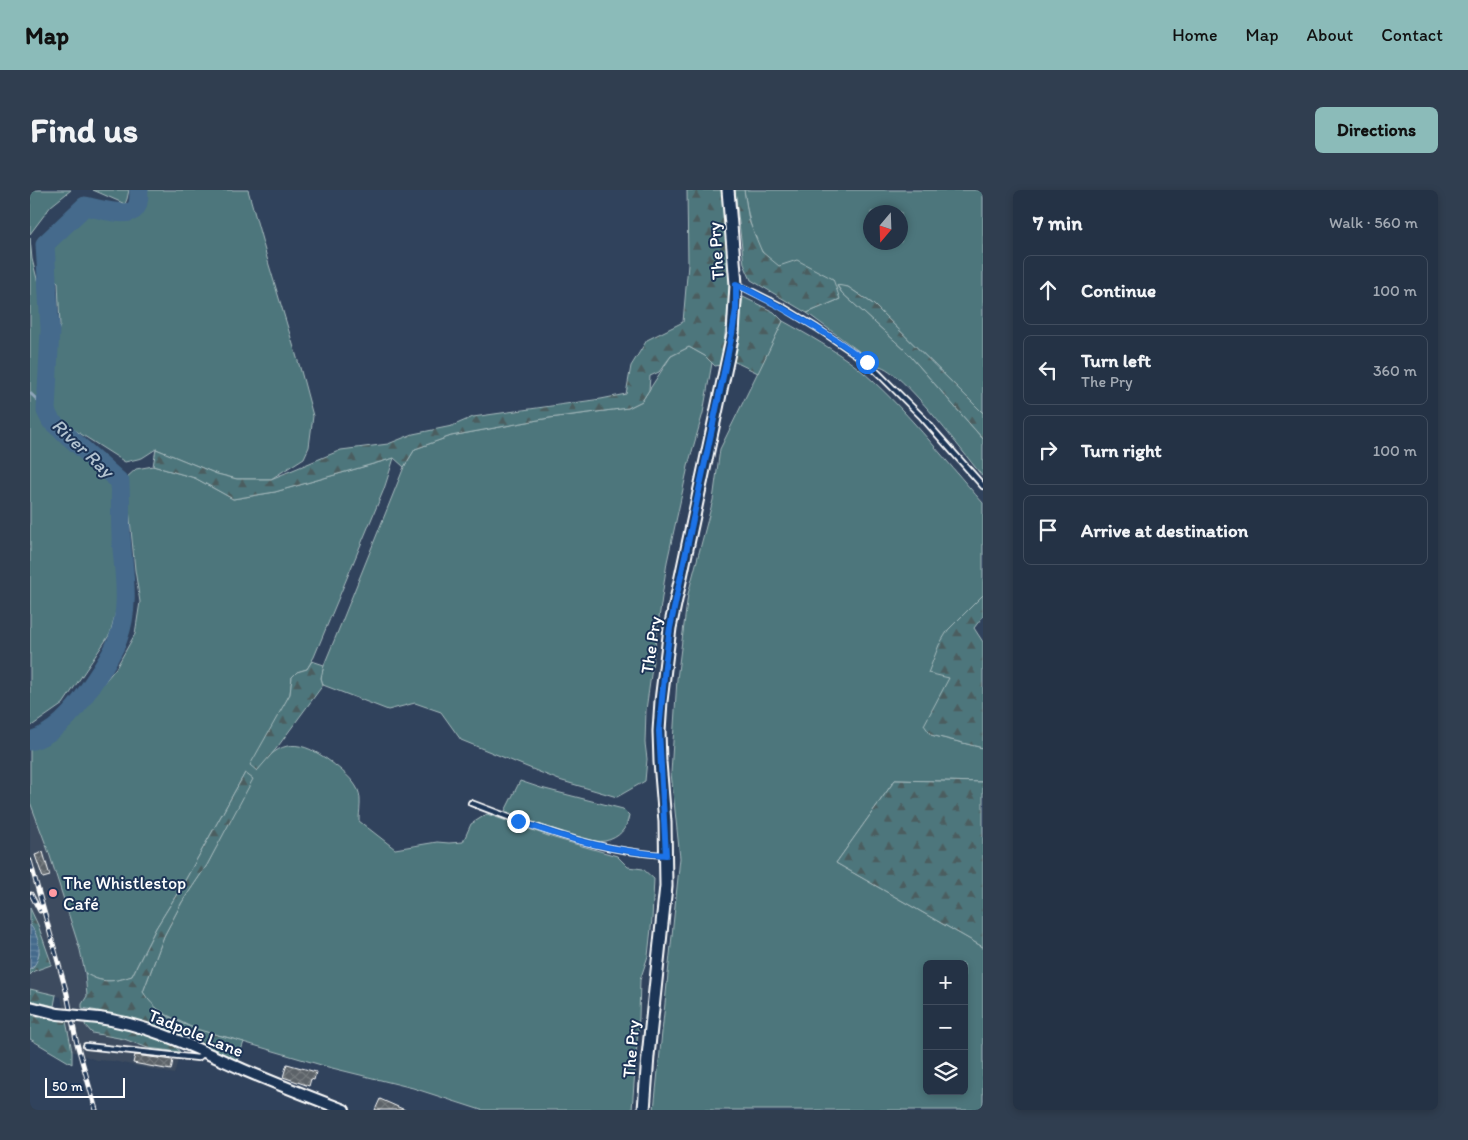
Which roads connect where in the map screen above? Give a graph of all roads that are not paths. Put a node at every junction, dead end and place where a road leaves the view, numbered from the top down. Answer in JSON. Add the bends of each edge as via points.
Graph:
{"nodes":[{"id":1,"x":728,"y":190,"type":"edge"},
{"id":2,"x":736,"y":284,"type":"junction"},
{"id":3,"x":983,"y":486,"type":"edge"},
{"id":4,"x":470,"y":803,"type":"dead end"},
{"id":5,"x":666,"y":855,"type":"junction"},
{"id":6,"x":30,"y":1007,"type":"edge"},
{"id":7,"x":86,"y":1046,"type":"dead end"},
{"id":8,"x":204,"y":1052,"type":"junction"},
{"id":9,"x":344,"y":1110,"type":"edge"},
{"id":10,"x":644,"y":1110,"type":"edge"}],
"edges":[{"from":1,"to":2,"type":"main road","name":"The Pry"},
{"from":2,"to":3,"type":"lane","via":[[817,328],[867,362],[922,417]]},
{"from":2,"to":5,"type":"main road","name":"The Pry","via":[[732,334],[670,628],[665,666],[659,731]]},
{"from":4,"to":5,"type":"lane","via":[[555,835],[642,854]]},
{"from":5,"to":10,"type":"main road","name":"The Pry","via":[[664,914]]},
{"from":6,"to":8,"type":"street","name":"Tadpole Lane","bridge":true,"via":[[143,1027]]},
{"from":7,"to":8,"type":"lane","via":[[198,1058]]},
{"from":8,"to":9,"type":"street","name":"Tadpole Lane"}]}
